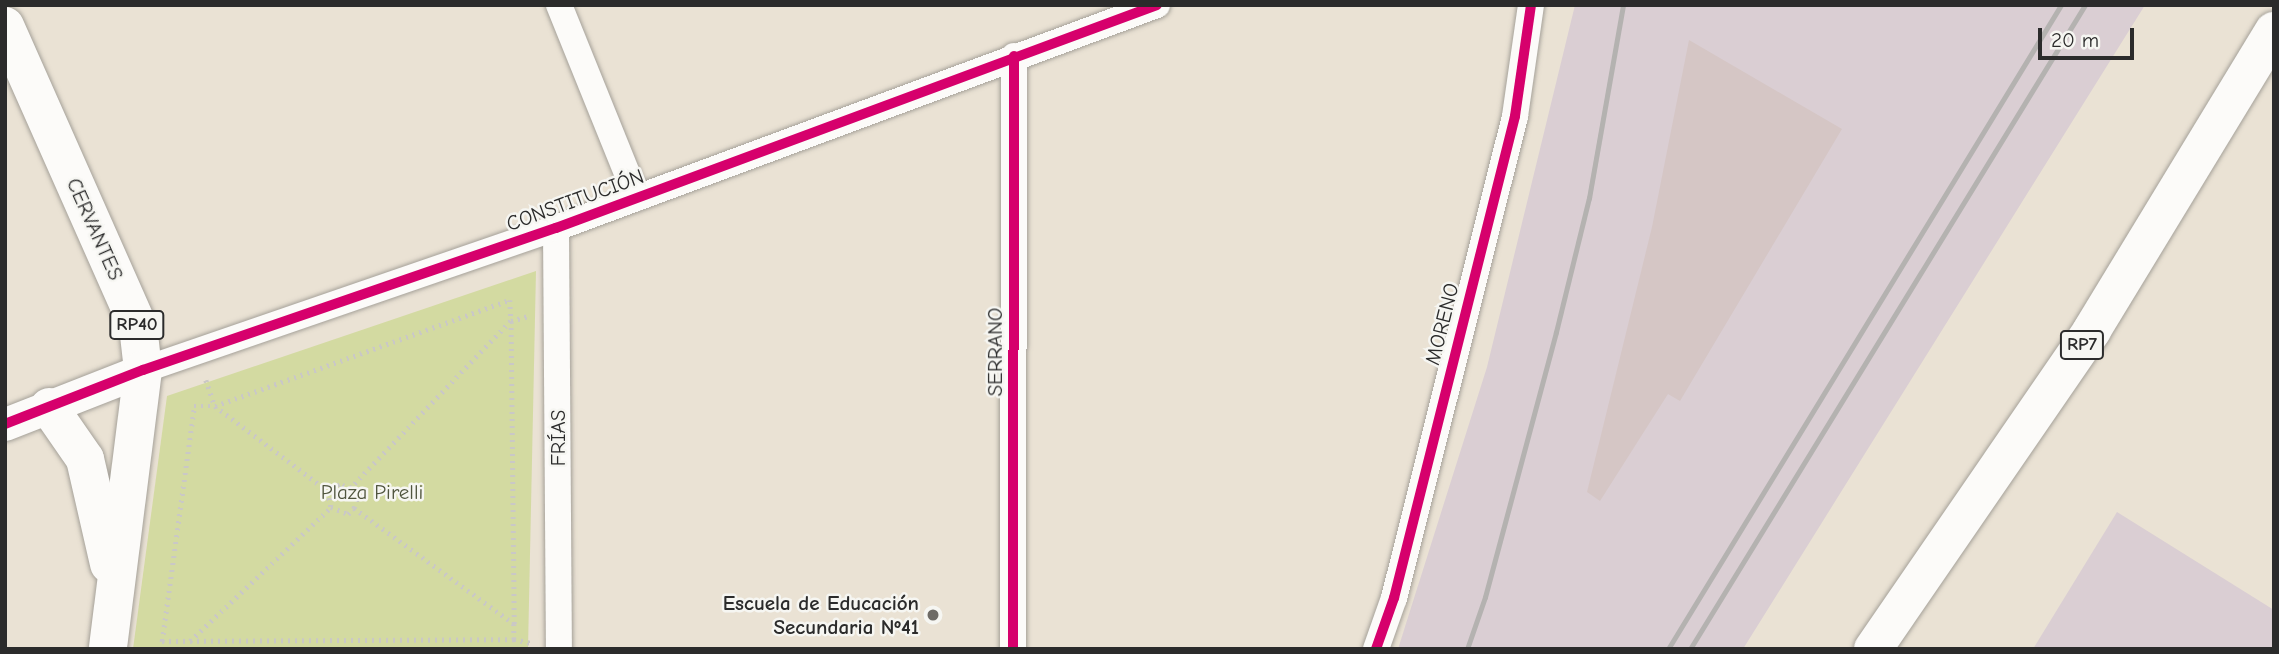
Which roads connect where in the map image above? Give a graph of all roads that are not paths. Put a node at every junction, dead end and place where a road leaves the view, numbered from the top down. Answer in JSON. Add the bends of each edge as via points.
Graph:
{"nodes":[{"id":1,"x":559,"y":5,"type":"edge"},
{"id":2,"x":1157,"y":5,"type":"edge"},
{"id":3,"x":1531,"y":5,"type":"edge"},
{"id":4,"x":1101,"y":14,"type":"edge"},
{"id":5,"x":5,"y":26,"type":"edge"},
{"id":6,"x":2274,"y":31,"type":"edge"},
{"id":7,"x":1014,"y":56,"type":"junction"},
{"id":8,"x":638,"y":198,"type":"junction"},
{"id":9,"x":556,"y":228,"type":"junction"},
{"id":10,"x":143,"y":370,"type":"junction"},
{"id":11,"x":49,"y":407,"type":"junction"},
{"id":12,"x":5,"y":424,"type":"edge"},
{"id":13,"x":115,"y":590,"type":"junction"},
{"id":14,"x":548,"y":646,"type":"edge"},
{"id":15,"x":108,"y":649,"type":"edge"},
{"id":16,"x":1013,"y":649,"type":"edge"},
{"id":17,"x":1376,"y":649,"type":"edge"},
{"id":18,"x":1873,"y":649,"type":"edge"}],
"edges":[{"from":1,"to":8,"type":"street"},
{"from":2,"to":4,"type":"street","name":"CONSTITUCIÓN"},
{"from":3,"to":17,"type":"street","name":"MORENO","via":[[1515,116],[1394,598]]},
{"from":4,"to":7,"type":"street","name":"CONSTITUCIÓN"},
{"from":5,"to":10,"type":"main road","name":"CERVANTES","number":"RP40","via":[[138,326]]},
{"from":6,"to":18,"type":"main road","number":"RP7","via":[[2092,330]]},
{"from":7,"to":8,"type":"street","name":"CONSTITUCIÓN"},
{"from":7,"to":16,"type":"street","name":"SERRANO"},
{"from":8,"to":9,"type":"street","name":"CONSTITUCIÓN"},
{"from":9,"to":10,"type":"street","name":"CONSTITUCIÓN"},
{"from":9,"to":14,"type":"street","name":"FRÍAS"},
{"from":10,"to":11,"type":"street","name":"CONSTITUCIÓN"},
{"from":10,"to":13,"type":"main road","name":"CERVANTES","number":"RP40"},
{"from":11,"to":12,"type":"street","name":"CONSTITUCIÓN"},
{"from":11,"to":13,"type":"main road","via":[[85,459]]},
{"from":13,"to":15,"type":"main road","name":"CERVANTES","number":"RP40"}]}
